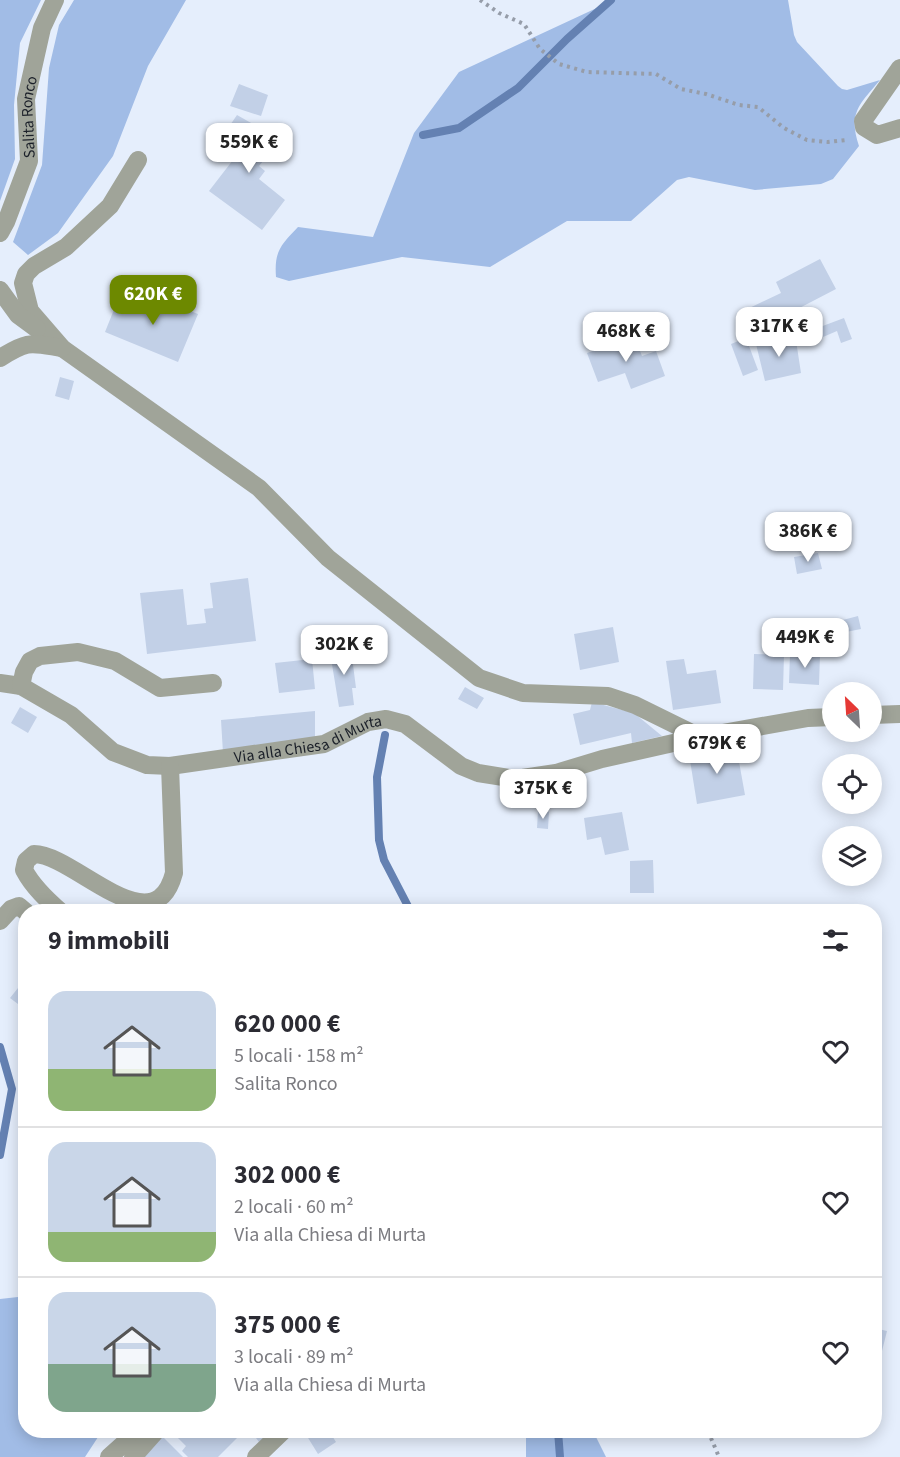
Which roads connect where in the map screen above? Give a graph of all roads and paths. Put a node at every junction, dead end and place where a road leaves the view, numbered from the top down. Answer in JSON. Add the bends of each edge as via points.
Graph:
{"nodes":[{"id":1,"x":55,"y":0,"type":"edge"},
{"id":2,"x":480,"y":0,"type":"edge"},
{"id":3,"x":900,"y":68,"type":"edge"},
{"id":4,"x":900,"y":128,"type":"edge"},
{"id":5,"x":877,"y":135,"type":"junction"},
{"id":6,"x":138,"y":160,"type":"dead end"},
{"id":7,"x":0,"y":233,"type":"edge"},
{"id":8,"x":0,"y":290,"type":"edge"},
{"id":9,"x":62,"y":348,"type":"junction"},
{"id":10,"x":0,"y":358,"type":"edge"},
{"id":11,"x":0,"y":683,"type":"edge"},
{"id":12,"x":213,"y":684,"type":"dead end"},
{"id":13,"x":21,"y":686,"type":"junction"},
{"id":14,"x":900,"y":714,"type":"edge"},
{"id":15,"x":882,"y":715,"type":"edge"},
{"id":16,"x":822,"y":717,"type":"edge"},
{"id":17,"x":700,"y":737,"type":"junction"},
{"id":18,"x":170,"y":766,"type":"junction"},
{"id":19,"x":52,"y":904,"type":"edge"},
{"id":20,"x":18,"y":906,"type":"edge"},
{"id":21,"x":0,"y":921,"type":"edge"},
{"id":22,"x":130,"y":1438,"type":"edge"},
{"id":23,"x":150,"y":1438,"type":"edge"},
{"id":24,"x":276,"y":1438,"type":"edge"},
{"id":25,"x":711,"y":1438,"type":"edge"},
{"id":26,"x":109,"y":1457,"type":"edge"},
{"id":27,"x":133,"y":1457,"type":"edge"},
{"id":28,"x":256,"y":1457,"type":"edge"},
{"id":29,"x":719,"y":1457,"type":"edge"}],
"edges":[{"from":1,"to":7,"type":"street","name":"Salita Ronco","via":[[42,28],[26,99],[29,161]]},
{"from":2,"to":5,"type":"path","via":[[524,24],[540,49],[559,64],[587,72],[656,74],[681,89],[758,107],[807,140],[828,142]]},
{"from":3,"to":5,"type":"street","via":[[863,121],[864,127]]},
{"from":4,"to":5,"type":"street"},
{"from":6,"to":9,"type":"street","via":[[110,206],[66,247],[26,274],[23,283],[30,311]]},
{"from":8,"to":9,"type":"street","via":[[18,315]]},
{"from":9,"to":10,"type":"street","via":[[33,343]]},
{"from":9,"to":17,"type":"street","via":[[259,488],[328,558],[479,678],[524,693],[608,696]]},
{"from":11,"to":13,"type":"street","name":"Via alla Chiesa di Murta"},
{"from":12,"to":13,"type":"street","via":[[160,688],[115,661],[78,652],[40,656],[30,661]]},
{"from":13,"to":18,"type":"street","name":"Via alla Chiesa di Murta","via":[[71,715],[113,752],[147,765]]},
{"from":14,"to":15,"type":"street"},
{"from":16,"to":17,"type":"street","name":"Via alla Chiesa di Murta"},
{"from":17,"to":18,"type":"street","name":"Via alla Chiesa di Murta","via":[[556,773],[516,778],[461,766],[405,724],[386,719],[368,722],[324,744]]},
{"from":18,"to":19,"type":"street","via":[[174,873],[164,895],[144,903],[133,902],[52,856],[34,854],[26,861],[24,870]]},
{"from":20,"to":21,"type":"street"},
{"from":22,"to":26,"type":"street"},
{"from":23,"to":27,"type":"street"},
{"from":24,"to":28,"type":"street"},
{"from":25,"to":29,"type":"path"}]}
